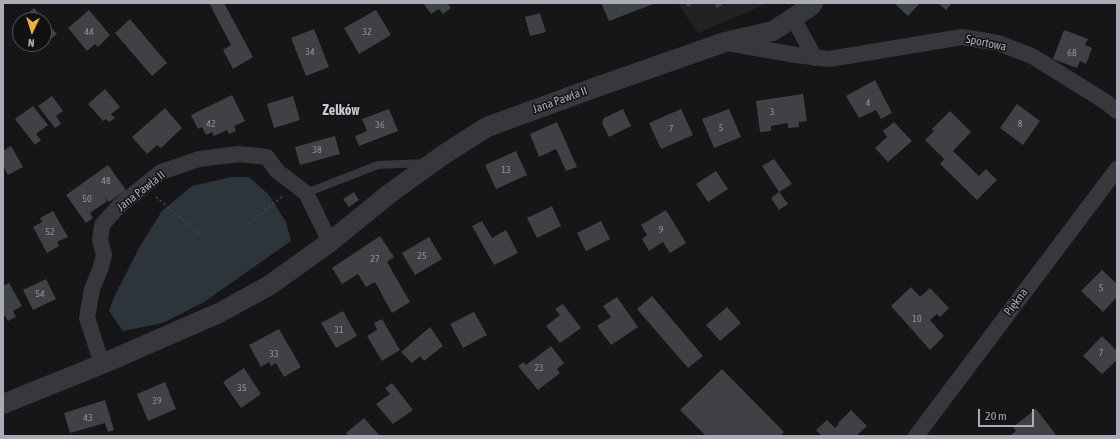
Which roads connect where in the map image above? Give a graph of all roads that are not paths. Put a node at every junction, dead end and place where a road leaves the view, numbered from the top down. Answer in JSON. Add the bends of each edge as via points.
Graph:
{"nodes":[{"id":1,"x":813,"y":3,"type":"edge"},
{"id":2,"x":793,"y":18,"type":"junction"},
{"id":3,"x":725,"y":42,"type":"junction"},
{"id":4,"x":815,"y":58,"type":"junction"},
{"id":5,"x":1117,"y":111,"type":"edge"},
{"id":6,"x":433,"y":163,"type":"junction"},
{"id":7,"x":1117,"y":169,"type":"edge"},
{"id":8,"x":306,"y":193,"type":"junction"},
{"id":9,"x":330,"y":242,"type":"junction"},
{"id":10,"x":102,"y":364,"type":"junction"},
{"id":11,"x":3,"y":404,"type":"edge"},
{"id":12,"x":916,"y":436,"type":"edge"}],
"edges":[{"from":1,"to":2,"type":"street","name":"Jana Pawła II"},
{"from":2,"to":3,"type":"street","name":"Jana Pawła II","via":[[773,31]]},
{"from":2,"to":4,"type":"street"},
{"from":3,"to":4,"type":"street","name":"Sportowa"},
{"from":3,"to":6,"type":"street","name":"Jana Pawła II","via":[[488,127]]},
{"from":4,"to":5,"type":"street","name":"Sportowa","via":[[830,59],[962,37],[998,43],[1032,56]]},
{"from":6,"to":8,"type":"lane","via":[[378,165]]},
{"from":6,"to":9,"type":"street","name":"Jana Pawła II","via":[[389,194]]},
{"from":7,"to":12,"type":"street","name":"Piękna"},
{"from":8,"to":9,"type":"street","name":"Jana Pawła II"},
{"from":8,"to":10,"type":"street","name":"Jana Pawła II","via":[[277,170],[267,157],[239,154],[199,158],[160,172],[119,206],[102,226],[100,240],[104,255],[92,289],[87,318]]},
{"from":9,"to":10,"type":"street","name":"Jana Pawła II","via":[[270,285],[220,313]]},
{"from":10,"to":11,"type":"street","name":"Jana Pawła II"}]}
